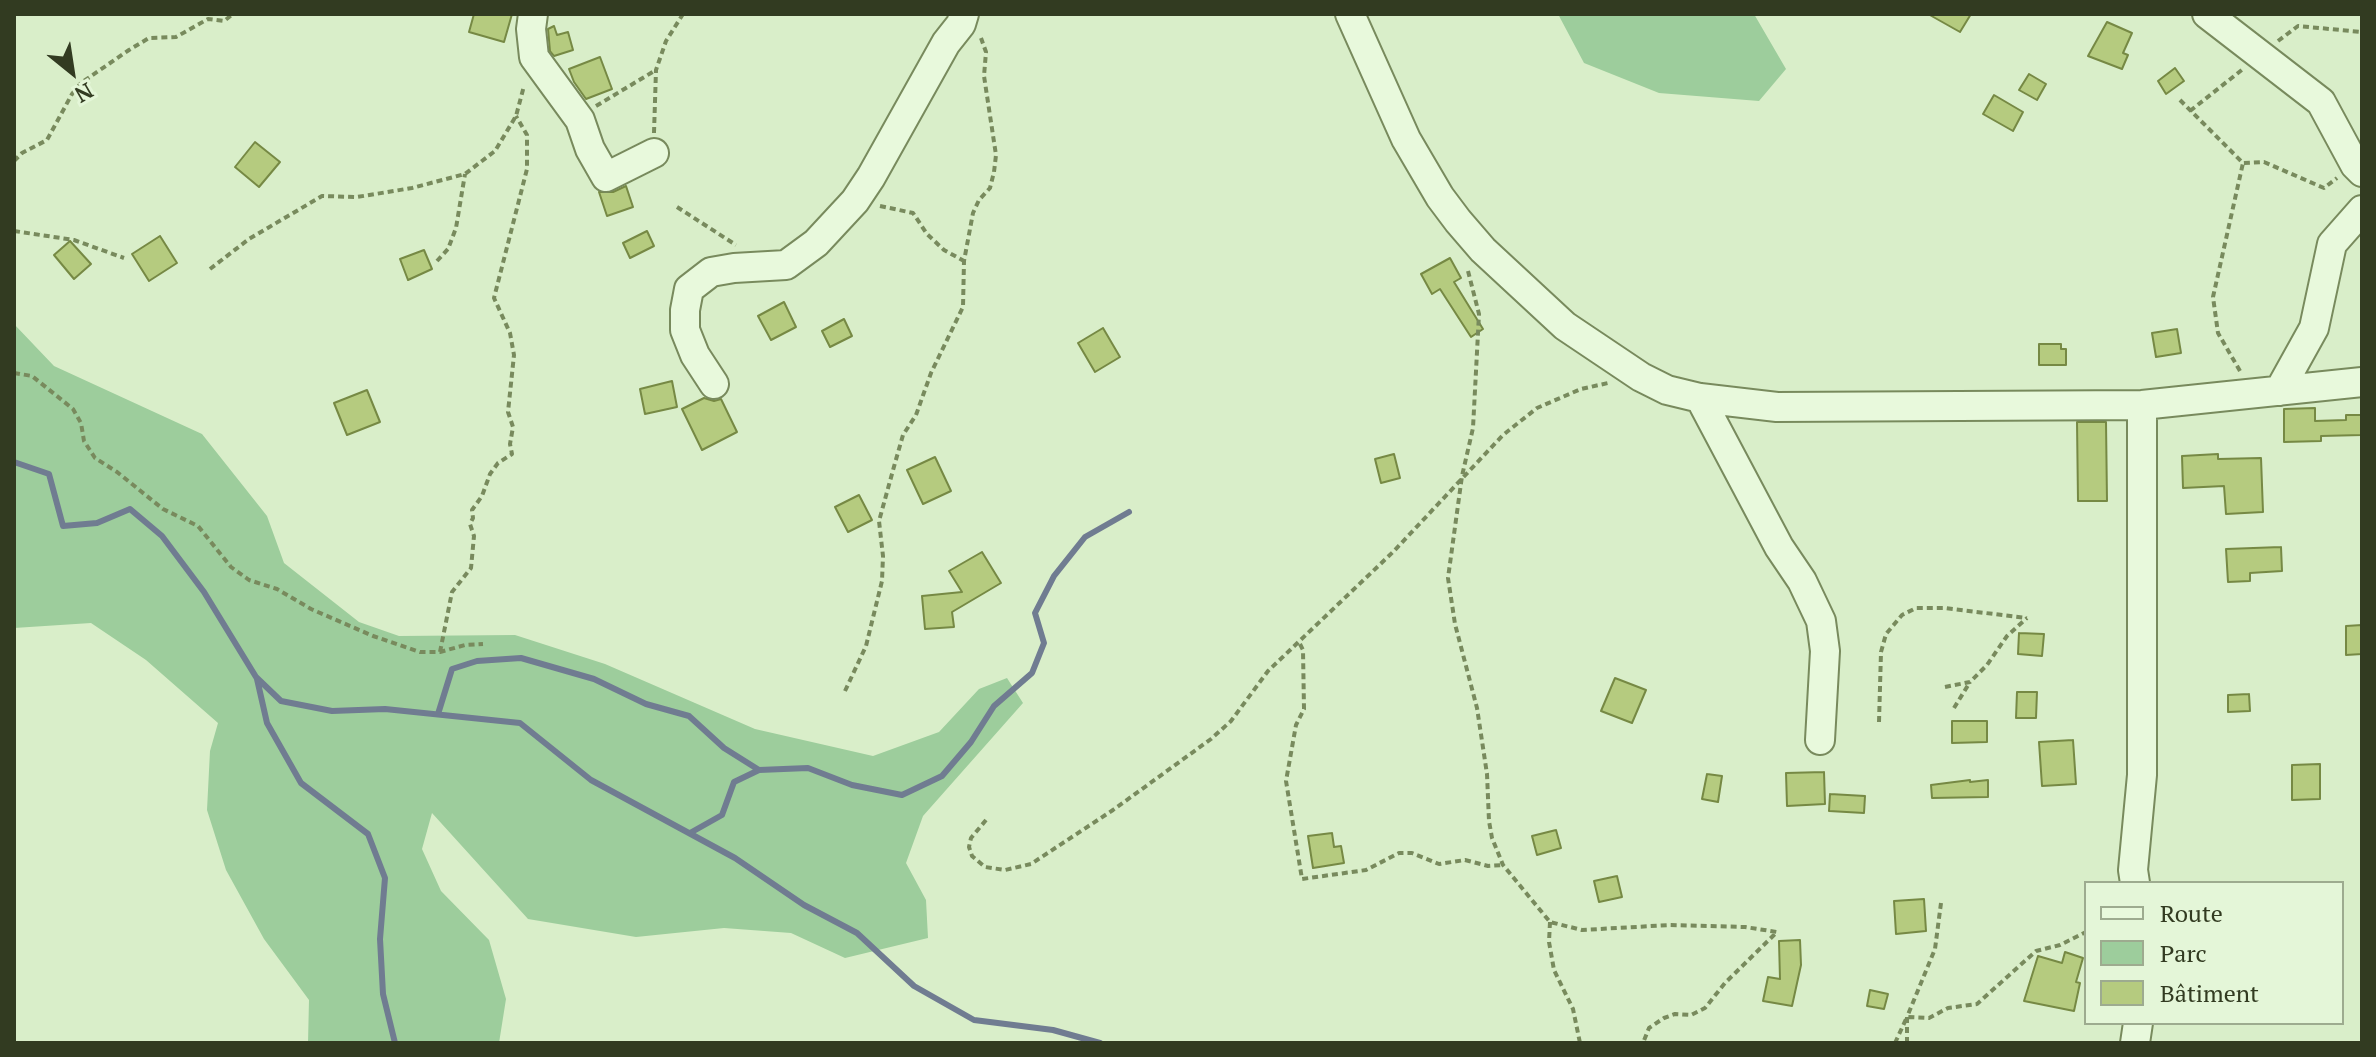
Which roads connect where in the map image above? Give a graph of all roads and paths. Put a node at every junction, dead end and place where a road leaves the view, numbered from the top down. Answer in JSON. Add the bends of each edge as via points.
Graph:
{"nodes":[{"id":1,"x":233,"y":14,"type":"edge"},
{"id":2,"x":533,"y":14,"type":"edge"},
{"id":3,"x":683,"y":14,"type":"edge"},
{"id":4,"x":1350,"y":14,"type":"edge"},
{"id":5,"x":2207,"y":14,"type":"edge"},
{"id":6,"x":971,"y":23,"type":"edge"},
{"id":7,"x":534,"y":57,"type":"junction"},
{"id":8,"x":656,"y":70,"type":"junction"},
{"id":9,"x":2180,"y":100,"type":"dead end"},
{"id":10,"x":516,"y":116,"type":"junction"},
{"id":11,"x":580,"y":120,"type":"junction"},
{"id":12,"x":654,"y":153,"type":"joint"},
{"id":13,"x":14,"y":161,"type":"edge"},
{"id":14,"x":2243,"y":163,"type":"junction"},
{"id":15,"x":2358,"y":168,"type":"edge"},
{"id":16,"x":465,"y":174,"type":"junction"},
{"id":17,"x":855,"y":201,"type":"junction"},
{"id":18,"x":677,"y":207,"type":"dead end"},
{"id":19,"x":2362,"y":210,"type":"edge"},
{"id":20,"x":14,"y":231,"type":"edge"},
{"id":21,"x":124,"y":258,"type":"dead end"},
{"id":22,"x":437,"y":261,"type":"dead end"},
{"id":23,"x":964,"y":261,"type":"junction"},
{"id":24,"x":773,"y":265,"type":"junction"},
{"id":25,"x":1468,"y":267,"type":"dead end"},
{"id":26,"x":210,"y":269,"type":"dead end"},
{"id":27,"x":14,"y":373,"type":"edge"},
{"id":28,"x":1641,"y":377,"type":"junction"},
{"id":29,"x":2362,"y":382,"type":"edge"},
{"id":30,"x":714,"y":384,"type":"dead end"},
{"id":31,"x":2266,"y":392,"type":"junction"},
{"id":32,"x":1700,"y":398,"type":"junction"},
{"id":33,"x":2142,"y":405,"type":"junction"},
{"id":34,"x":1462,"y":476,"type":"junction"},
{"id":35,"x":483,"y":644,"type":"dead end"},
{"id":36,"x":1299,"y":644,"type":"junction"},
{"id":37,"x":440,"y":652,"type":"junction"},
{"id":38,"x":1970,"y":682,"type":"junction"},
{"id":39,"x":1945,"y":687,"type":"dead end"},
{"id":40,"x":845,"y":691,"type":"dead end"},
{"id":41,"x":1954,"y":708,"type":"dead end"},
{"id":42,"x":1879,"y":722,"type":"dead end"},
{"id":43,"x":1820,"y":740,"type":"dead end"},
{"id":44,"x":986,"y":820,"type":"dead end"},
{"id":45,"x":1503,"y":865,"type":"junction"},
{"id":46,"x":2135,"y":881,"type":"edge"},
{"id":47,"x":1941,"y":903,"type":"dead end"},
{"id":48,"x":1550,"y":922,"type":"junction"},
{"id":49,"x":2084,"y":933,"type":"edge"},
{"id":50,"x":1907,"y":1017,"type":"junction"},
{"id":51,"x":1580,"y":1043,"type":"edge"},
{"id":52,"x":1643,"y":1043,"type":"edge"},
{"id":53,"x":1895,"y":1043,"type":"edge"},
{"id":54,"x":1907,"y":1043,"type":"edge"}],
"edges":[{"from":1,"to":13,"type":"path","via":[[224,21],[208,19],[176,37],[149,38],[129,50],[81,83],[47,140]]},
{"from":2,"to":7,"type":"street"},
{"from":3,"to":8,"type":"path"},
{"from":4,"to":28,"type":"street","via":[[1406,139],[1458,221],[1565,326]]},
{"from":5,"to":15,"type":"street","via":[[2321,102]]},
{"from":6,"to":17,"type":"street","via":[[961,24],[946,43]]},
{"from":6,"to":23,"type":"path","via":[[986,52],[985,96],[996,155],[990,188],[973,213]]},
{"from":7,"to":10,"type":"path"},
{"from":7,"to":11,"type":"street"},
{"from":8,"to":11,"type":"path","via":[[608,96]]},
{"from":8,"to":12,"type":"path"},
{"from":9,"to":14,"type":"path"},
{"from":10,"to":16,"type":"path","via":[[495,151]]},
{"from":10,"to":37,"type":"path","via":[[527,135],[527,169],[494,298],[514,355],[508,412],[512,454],[490,474],[472,510],[471,568],[452,592]]},
{"from":11,"to":12,"type":"street","via":[[606,177]]},
{"from":14,"to":15,"type":"path","via":[[2264,162],[2324,188]]},
{"from":14,"to":31,"type":"path","via":[[2213,297],[2218,333]]},
{"from":16,"to":22,"type":"path","via":[[456,228]]},
{"from":16,"to":26,"type":"path","via":[[357,197],[322,196]]},
{"from":17,"to":23,"type":"path","via":[[913,213],[944,250]]},
{"from":17,"to":24,"type":"street","via":[[816,243],[786,265]]},
{"from":18,"to":24,"type":"path"},
{"from":19,"to":31,"type":"street","via":[[2332,244],[2314,328]]},
{"from":20,"to":21,"type":"path","via":[[74,240]]},
{"from":23,"to":40,"type":"path","via":[[963,307],[895,463],[879,521],[882,581],[866,646]]},
{"from":24,"to":30,"type":"street","via":[[711,272],[689,289],[685,330]]},
{"from":25,"to":34,"type":"path","via":[[1479,314],[1473,428]]},
{"from":27,"to":37,"type":"path","via":[[32,376],[73,409],[95,458],[163,509],[198,526],[231,567],[249,580],[373,636],[420,652]]},
{"from":28,"to":32,"type":"street"},
{"from":28,"to":34,"type":"path","via":[[1581,389],[1537,408]]},
{"from":29,"to":31,"type":"street"},
{"from":31,"to":33,"type":"street"},
{"from":32,"to":33,"type":"street","via":[[1777,407]]},
{"from":32,"to":43,"type":"street","via":[[1821,621],[1825,651]]},
{"from":33,"to":46,"type":"street","via":[[2142,775]]},
{"from":34,"to":36,"type":"path"},
{"from":34,"to":45,"type":"path","via":[[1448,578],[1477,708],[1492,838]]},
{"from":35,"to":37,"type":"path"},
{"from":36,"to":44,"type":"path","via":[[1268,671],[1211,739],[1031,864],[1005,870],[985,867],[972,856],[971,838]]},
{"from":36,"to":45,"type":"path","via":[[1305,703],[1286,781],[1302,879],[1366,870],[1399,853],[1439,864],[1465,860]]},
{"from":38,"to":39,"type":"path"},
{"from":38,"to":41,"type":"path"},
{"from":38,"to":42,"type":"path","via":[[2027,618],[1916,608],[1886,634]]},
{"from":45,"to":48,"type":"path"},
{"from":47,"to":50,"type":"path","via":[[1935,949]]},
{"from":48,"to":51,"type":"path","via":[[1554,970],[1573,1009]]},
{"from":48,"to":52,"type":"path","via":[[1582,930],[1670,925],[1777,932],[1705,1008],[1664,1018],[1649,1028]]},
{"from":49,"to":50,"type":"path","via":[[2036,951],[1977,1004],[1948,1008],[1929,1018]]},
{"from":50,"to":53,"type":"path"},
{"from":50,"to":54,"type":"path"}]}
